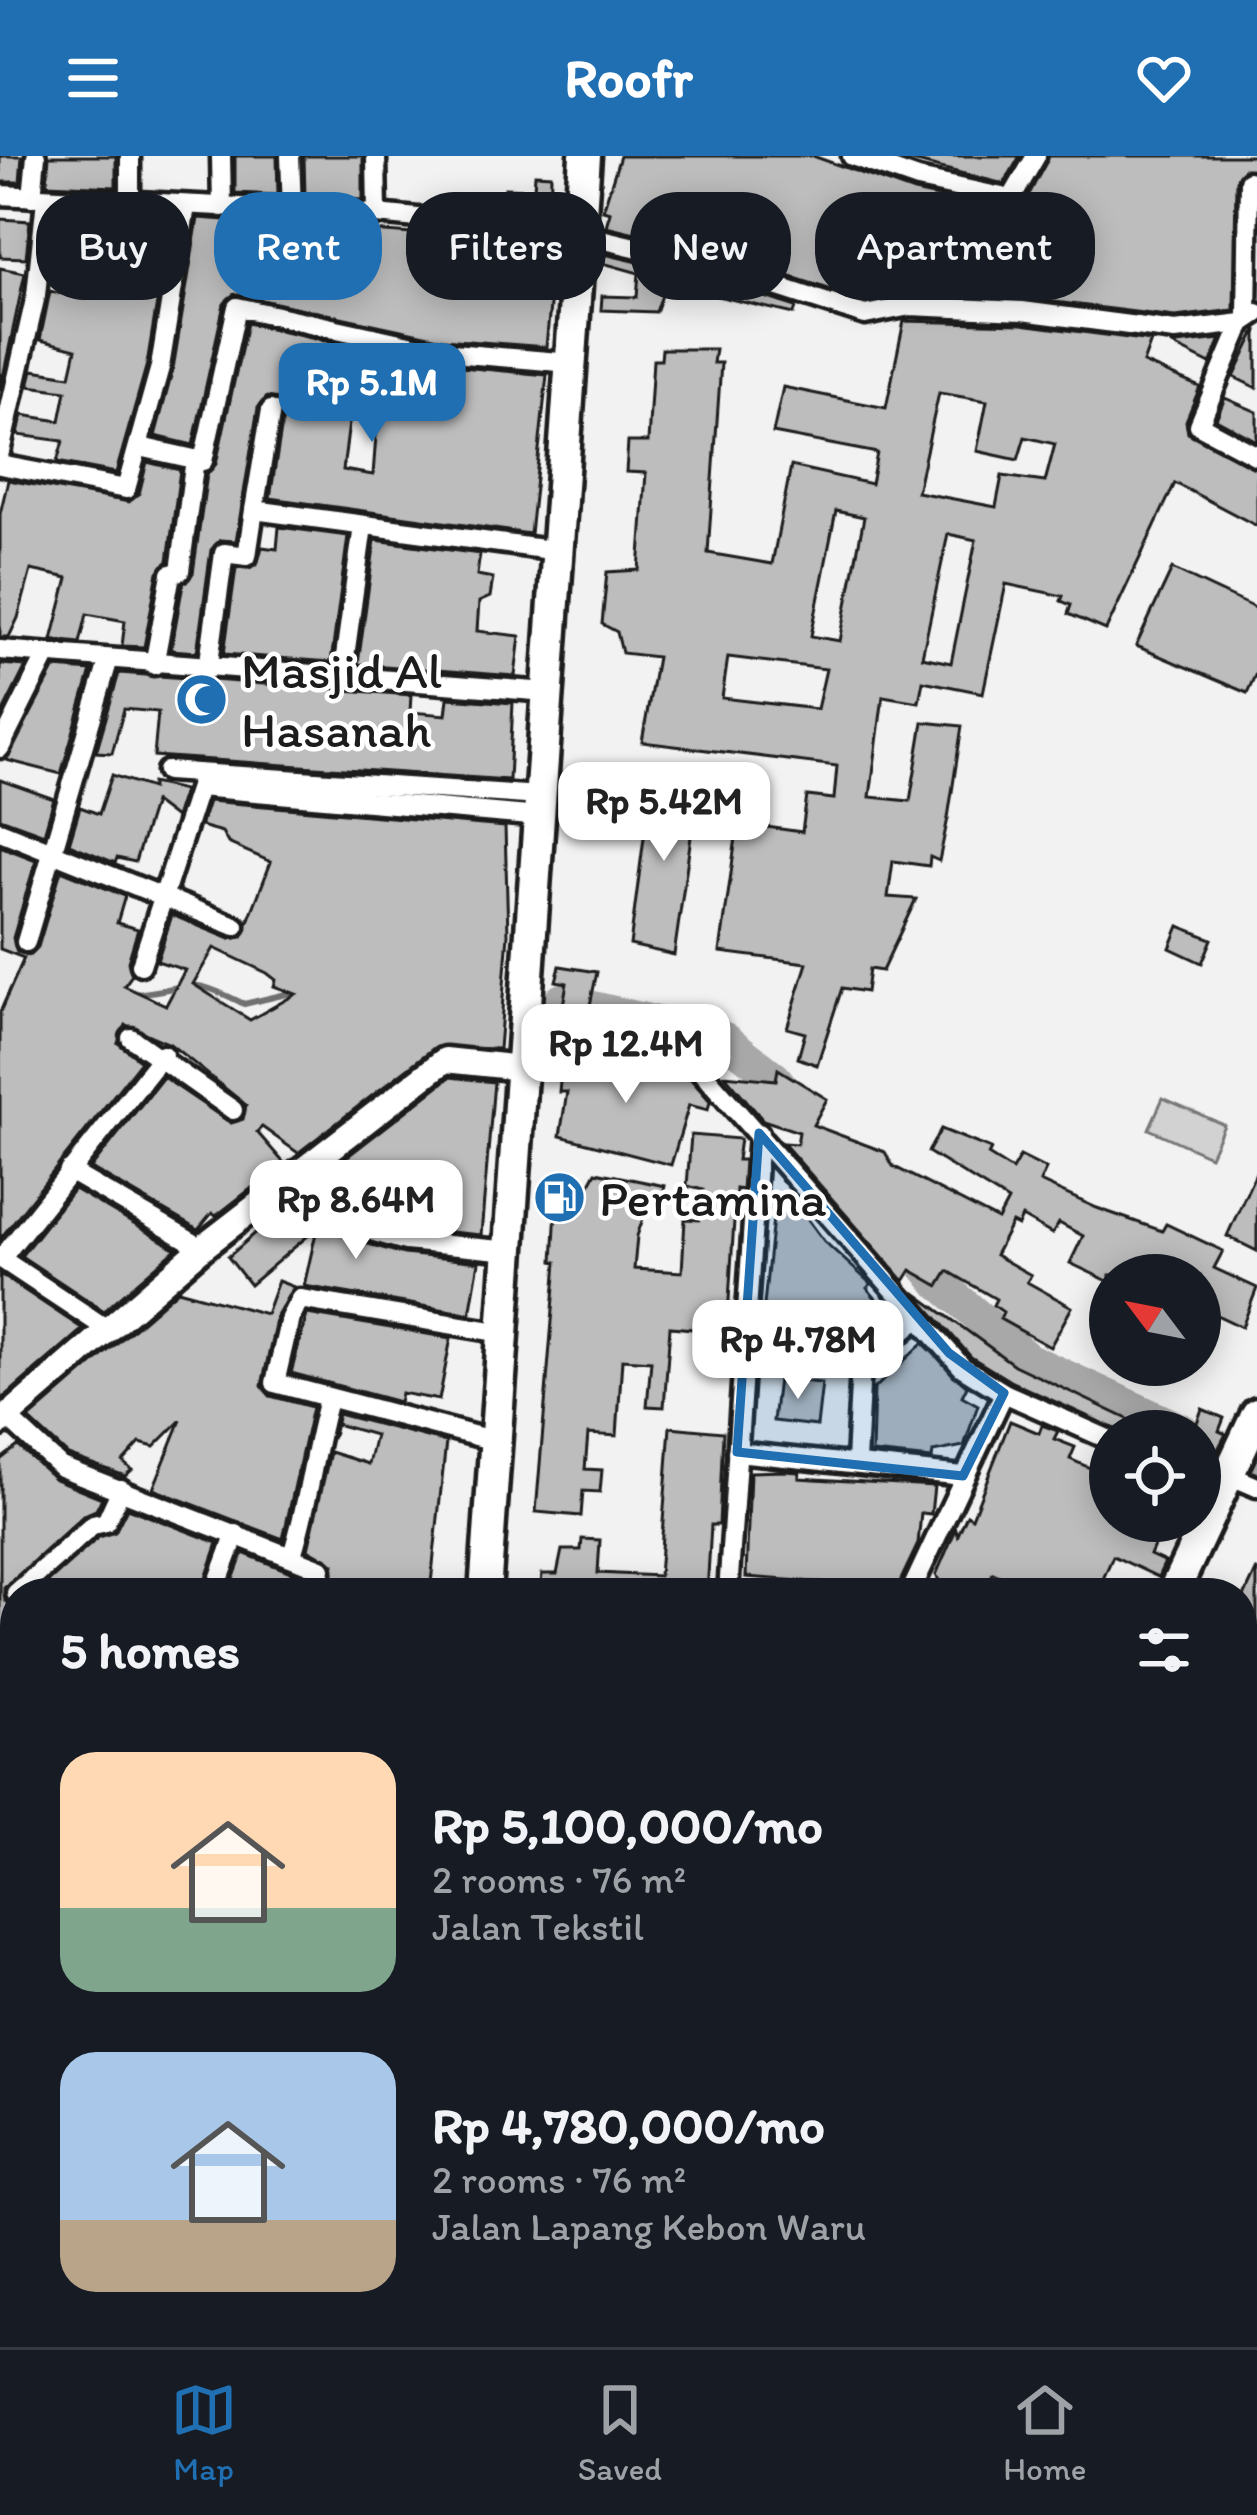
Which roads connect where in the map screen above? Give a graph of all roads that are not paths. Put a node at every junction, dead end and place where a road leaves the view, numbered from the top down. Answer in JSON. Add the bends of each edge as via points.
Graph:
{"nodes":[{"id":1,"x":36,"y":156,"type":"edge"},
{"id":2,"x":130,"y":156,"type":"edge"},
{"id":3,"x":221,"y":156,"type":"edge"},
{"id":4,"x":290,"y":156,"type":"edge"},
{"id":5,"x":376,"y":156,"type":"edge"},
{"id":6,"x":585,"y":156,"type":"edge"},
{"id":7,"x":853,"y":156,"type":"edge"},
{"id":8,"x":1036,"y":156,"type":"edge"},
{"id":9,"x":1249,"y":181,"type":"dead end"},
{"id":10,"x":39,"y":192,"type":"edge"},
{"id":11,"x":130,"y":192,"type":"edge"},
{"id":12,"x":222,"y":192,"type":"edge"},
{"id":13,"x":291,"y":192,"type":"edge"},
{"id":14,"x":376,"y":192,"type":"edge"},
{"id":15,"x":583,"y":192,"type":"edge"},
{"id":16,"x":0,"y":195,"type":"edge"},
{"id":17,"x":36,"y":198,"type":"edge"},
{"id":18,"x":606,"y":240,"type":"edge"},
{"id":19,"x":36,"y":295,"type":"edge"},
{"id":20,"x":173,"y":300,"type":"edge"},
{"id":21,"x":575,"y":300,"type":"edge"},
{"id":22,"x":1249,"y":317,"type":"edge"},
{"id":23,"x":571,"y":363,"type":"junction"},
{"id":24,"x":271,"y":410,"type":"dead end"},
{"id":25,"x":140,"y":447,"type":"junction"},
{"id":26,"x":0,"y":452,"type":"edge"},
{"id":27,"x":1257,"y":456,"type":"edge"},
{"id":28,"x":195,"y":459,"type":"junction"},
{"id":29,"x":0,"y":465,"type":"edge"},
{"id":30,"x":254,"y":510,"type":"junction"},
{"id":31,"x":363,"y":526,"type":"junction"},
{"id":32,"x":558,"y":551,"type":"junction"},
{"id":33,"x":0,"y":650,"type":"edge"},
{"id":34,"x":46,"y":656,"type":"junction"},
{"id":35,"x":109,"y":662,"type":"junction"},
{"id":36,"x":154,"y":665,"type":"junction"},
{"id":37,"x":208,"y":669,"type":"junction"},
{"id":38,"x":342,"y":678,"type":"junction"},
{"id":39,"x":548,"y":692,"type":"junction"},
{"id":40,"x":0,"y":748,"type":"edge"},
{"id":41,"x":167,"y":771,"type":"dead end"},
{"id":42,"x":541,"y":807,"type":"junction"},
{"id":43,"x":0,"y":831,"type":"edge"},
{"id":44,"x":56,"y":854,"type":"junction"},
{"id":45,"x":164,"y":897,"type":"junction"},
{"id":46,"x":235,"y":926,"type":"dead end"},
{"id":47,"x":26,"y":942,"type":"dead end"},
{"id":48,"x":141,"y":965,"type":"dead end"},
{"id":49,"x":524,"y":1034,"type":"junction"},
{"id":50,"x":131,"y":1038,"type":"dead end"},
{"id":51,"x":163,"y":1055,"type":"junction"},
{"id":52,"x":522,"y":1068,"type":"junction"},
{"id":53,"x":233,"y":1110,"type":"dead end"},
{"id":54,"x":759,"y":1133,"type":"junction"},
{"id":55,"x":69,"y":1171,"type":"junction"},
{"id":56,"x":354,"y":1226,"type":"dead end"},
{"id":57,"x":202,"y":1248,"type":"junction"},
{"id":58,"x":510,"y":1250,"type":"junction"},
{"id":59,"x":0,"y":1258,"type":"edge"},
{"id":60,"x":919,"y":1318,"type":"junction"},
{"id":61,"x":110,"y":1331,"type":"junction"},
{"id":62,"x":503,"y":1333,"type":"junction"},
{"id":63,"x":744,"y":1356,"type":"junction"},
{"id":64,"x":860,"y":1366,"type":"junction"},
{"id":65,"x":1004,"y":1393,"type":"junction"},
{"id":66,"x":328,"y":1400,"type":"junction"},
{"id":67,"x":3,"y":1420,"type":"edge"},
{"id":68,"x":1253,"y":1429,"type":"edge"},
{"id":69,"x":1089,"y":1431,"type":"edge"},
{"id":70,"x":495,"y":1442,"type":"junction"},
{"id":71,"x":737,"y":1452,"type":"junction"},
{"id":72,"x":856,"y":1461,"type":"junction"},
{"id":73,"x":963,"y":1476,"type":"junction"},
{"id":74,"x":1228,"y":1480,"type":"edge"},
{"id":75,"x":121,"y":1489,"type":"junction"},
{"id":76,"x":236,"y":1534,"type":"junction"},
{"id":77,"x":298,"y":1557,"type":"junction"},
{"id":78,"x":33,"y":1578,"type":"edge"},
{"id":79,"x":220,"y":1578,"type":"edge"},
{"id":80,"x":319,"y":1578,"type":"edge"},
{"id":81,"x":486,"y":1578,"type":"edge"},
{"id":82,"x":729,"y":1578,"type":"edge"},
{"id":83,"x":917,"y":1578,"type":"edge"},
{"id":84,"x":1180,"y":1578,"type":"edge"}],
"edges":[{"from":1,"to":10,"type":"street"},
{"from":2,"to":11,"type":"street"},
{"from":3,"to":12,"type":"street"},
{"from":4,"to":13,"type":"street"},
{"from":5,"to":14,"type":"street"},
{"from":6,"to":15,"type":"main road"},
{"from":7,"to":8,"type":"street","via":[[1011,199]]},
{"from":9,"to":22,"type":"street"},
{"from":16,"to":17,"type":"street"},
{"from":18,"to":22,"type":"street","via":[[865,315],[910,306],[1022,310],[1175,331]]},
{"from":19,"to":26,"type":"street"},
{"from":20,"to":25,"type":"street"},
{"from":21,"to":23,"type":"main road"},
{"from":22,"to":27,"type":"street","via":[[1199,425]]},
{"from":23,"to":28,"type":"street","via":[[441,352],[237,307],[203,461]]},
{"from":23,"to":32,"type":"main road"},
{"from":24,"to":30,"type":"street"},
{"from":25,"to":28,"type":"street"},
{"from":25,"to":29,"type":"street","via":[[121,490]]},
{"from":28,"to":36,"type":"street","via":[[188,537],[180,572],[171,574]]},
{"from":30,"to":31,"type":"street"},
{"from":30,"to":37,"type":"street","via":[[247,556],[224,554]]},
{"from":31,"to":32,"type":"street"},
{"from":31,"to":38,"type":"street"},
{"from":32,"to":39,"type":"main road"},
{"from":33,"to":34,"type":"street"},
{"from":34,"to":35,"type":"street"},
{"from":34,"to":40,"type":"street"},
{"from":35,"to":36,"type":"street"},
{"from":35,"to":44,"type":"street"},
{"from":36,"to":37,"type":"street"},
{"from":37,"to":38,"type":"street"},
{"from":38,"to":39,"type":"street"},
{"from":39,"to":42,"type":"main road"},
{"from":41,"to":42,"type":"street"},
{"from":42,"to":45,"type":"street","via":[[200,787]]},
{"from":42,"to":49,"type":"main road"},
{"from":43,"to":44,"type":"street"},
{"from":44,"to":45,"type":"street"},
{"from":44,"to":47,"type":"street"},
{"from":45,"to":46,"type":"street"},
{"from":45,"to":48,"type":"street"},
{"from":49,"to":52,"type":"main road"},
{"from":49,"to":54,"type":"street","via":[[679,1054]]},
{"from":50,"to":51,"type":"street"},
{"from":51,"to":53,"type":"street"},
{"from":51,"to":55,"type":"street"},
{"from":52,"to":57,"type":"street","via":[[445,1060]]},
{"from":52,"to":58,"type":"main road"},
{"from":54,"to":60,"type":"street"},
{"from":54,"to":63,"type":"street"},
{"from":55,"to":57,"type":"street"},
{"from":55,"to":59,"type":"street"},
{"from":56,"to":58,"type":"street","via":[[406,1241]]},
{"from":57,"to":61,"type":"street"},
{"from":58,"to":62,"type":"main road"},
{"from":59,"to":61,"type":"street"},
{"from":60,"to":64,"type":"street"},
{"from":60,"to":65,"type":"street","via":[[962,1367]]},
{"from":61,"to":67,"type":"street"},
{"from":62,"to":66,"type":"street","via":[[300,1299],[275,1383]]},
{"from":62,"to":70,"type":"main road"},
{"from":63,"to":64,"type":"street"},
{"from":63,"to":71,"type":"street"},
{"from":64,"to":72,"type":"street"},
{"from":65,"to":69,"type":"street"},
{"from":65,"to":73,"type":"street"},
{"from":66,"to":70,"type":"street"},
{"from":66,"to":77,"type":"street"},
{"from":67,"to":75,"type":"street","via":[[61,1467]]},
{"from":68,"to":74,"type":"main road"},
{"from":70,"to":81,"type":"main road"},
{"from":71,"to":72,"type":"street"},
{"from":71,"to":82,"type":"street"},
{"from":72,"to":73,"type":"street"},
{"from":73,"to":83,"type":"street"},
{"from":74,"to":84,"type":"main road"},
{"from":75,"to":76,"type":"street"},
{"from":75,"to":78,"type":"street","via":[[106,1522]]},
{"from":76,"to":77,"type":"street"},
{"from":76,"to":79,"type":"street"},
{"from":77,"to":80,"type":"street","via":[[321,1568]]}]}
